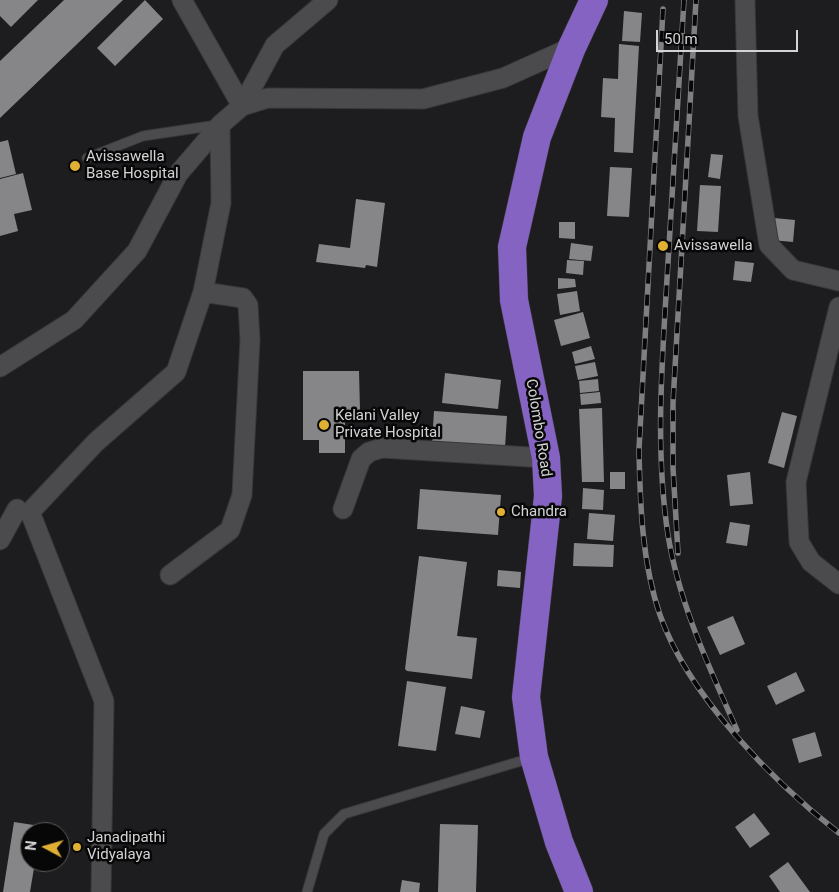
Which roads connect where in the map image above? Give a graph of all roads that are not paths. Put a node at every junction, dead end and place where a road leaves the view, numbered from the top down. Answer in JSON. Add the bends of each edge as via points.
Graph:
{"nodes":[{"id":1,"x":182,"y":0,"type":"edge"},
{"id":2,"x":328,"y":0,"type":"edge"},
{"id":3,"x":594,"y":0,"type":"edge"},
{"id":4,"x":745,"y":0,"type":"edge"},
{"id":5,"x":572,"y":47,"type":"junction"},
{"id":6,"x":242,"y":106,"type":"junction"},
{"id":7,"x":220,"y":125,"type":"junction"},
{"id":8,"x":87,"y":158,"type":"dead end"},
{"id":9,"x":839,"y":281,"type":"edge"},
{"id":10,"x":203,"y":292,"type":"junction"},
{"id":11,"x":839,"y":307,"type":"edge"},
{"id":12,"x":0,"y":367,"type":"edge"},
{"id":13,"x":546,"y":458,"type":"junction"},
{"id":14,"x":343,"y":509,"type":"dead end"},
{"id":15,"x":16,"y":510,"type":"edge"},
{"id":16,"x":0,"y":540,"type":"edge"},
{"id":17,"x":170,"y":575,"type":"dead end"},
{"id":18,"x":839,"y":584,"type":"edge"},
{"id":19,"x":534,"y":757,"type":"junction"},
{"id":20,"x":101,"y":892,"type":"edge"},
{"id":21,"x":308,"y":892,"type":"edge"},
{"id":22,"x":579,"y":892,"type":"edge"}],
"edges":[{"from":1,"to":6,"type":"street"},
{"from":2,"to":6,"type":"street","via":[[275,45]]},
{"from":3,"to":5,"type":"highway","name":"Colombo Road"},
{"from":4,"to":9,"type":"street","via":[[748,116],[769,245],[793,270]]},
{"from":5,"to":6,"type":"street","via":[[503,78],[423,99],[268,98]]},
{"from":5,"to":13,"type":"highway","name":"Colombo Road","via":[[537,138],[512,248],[514,300]]},
{"from":6,"to":7,"type":"street"},
{"from":7,"to":8,"type":"lane","via":[[143,136]]},
{"from":7,"to":10,"type":"street","via":[[221,203]]},
{"from":7,"to":12,"type":"street","via":[[178,174],[137,251],[118,272],[74,320]]},
{"from":10,"to":15,"type":"street","via":[[176,372]]},
{"from":10,"to":17,"type":"street","via":[[243,298],[248,305],[250,340],[242,494],[230,530]]},
{"from":11,"to":18,"type":"street","via":[[796,482],[799,542],[811,562]]},
{"from":13,"to":14,"type":"street","via":[[382,448],[361,459]]},
{"from":13,"to":19,"type":"highway","name":"Colombo Road","via":[[548,496],[526,697]]},
{"from":15,"to":16,"type":"street"},
{"from":15,"to":20,"type":"street","via":[[104,701]]},
{"from":19,"to":21,"type":"lane","via":[[344,814],[324,834]]},
{"from":19,"to":22,"type":"highway","name":"Colombo Road","via":[[559,842]]}]}
